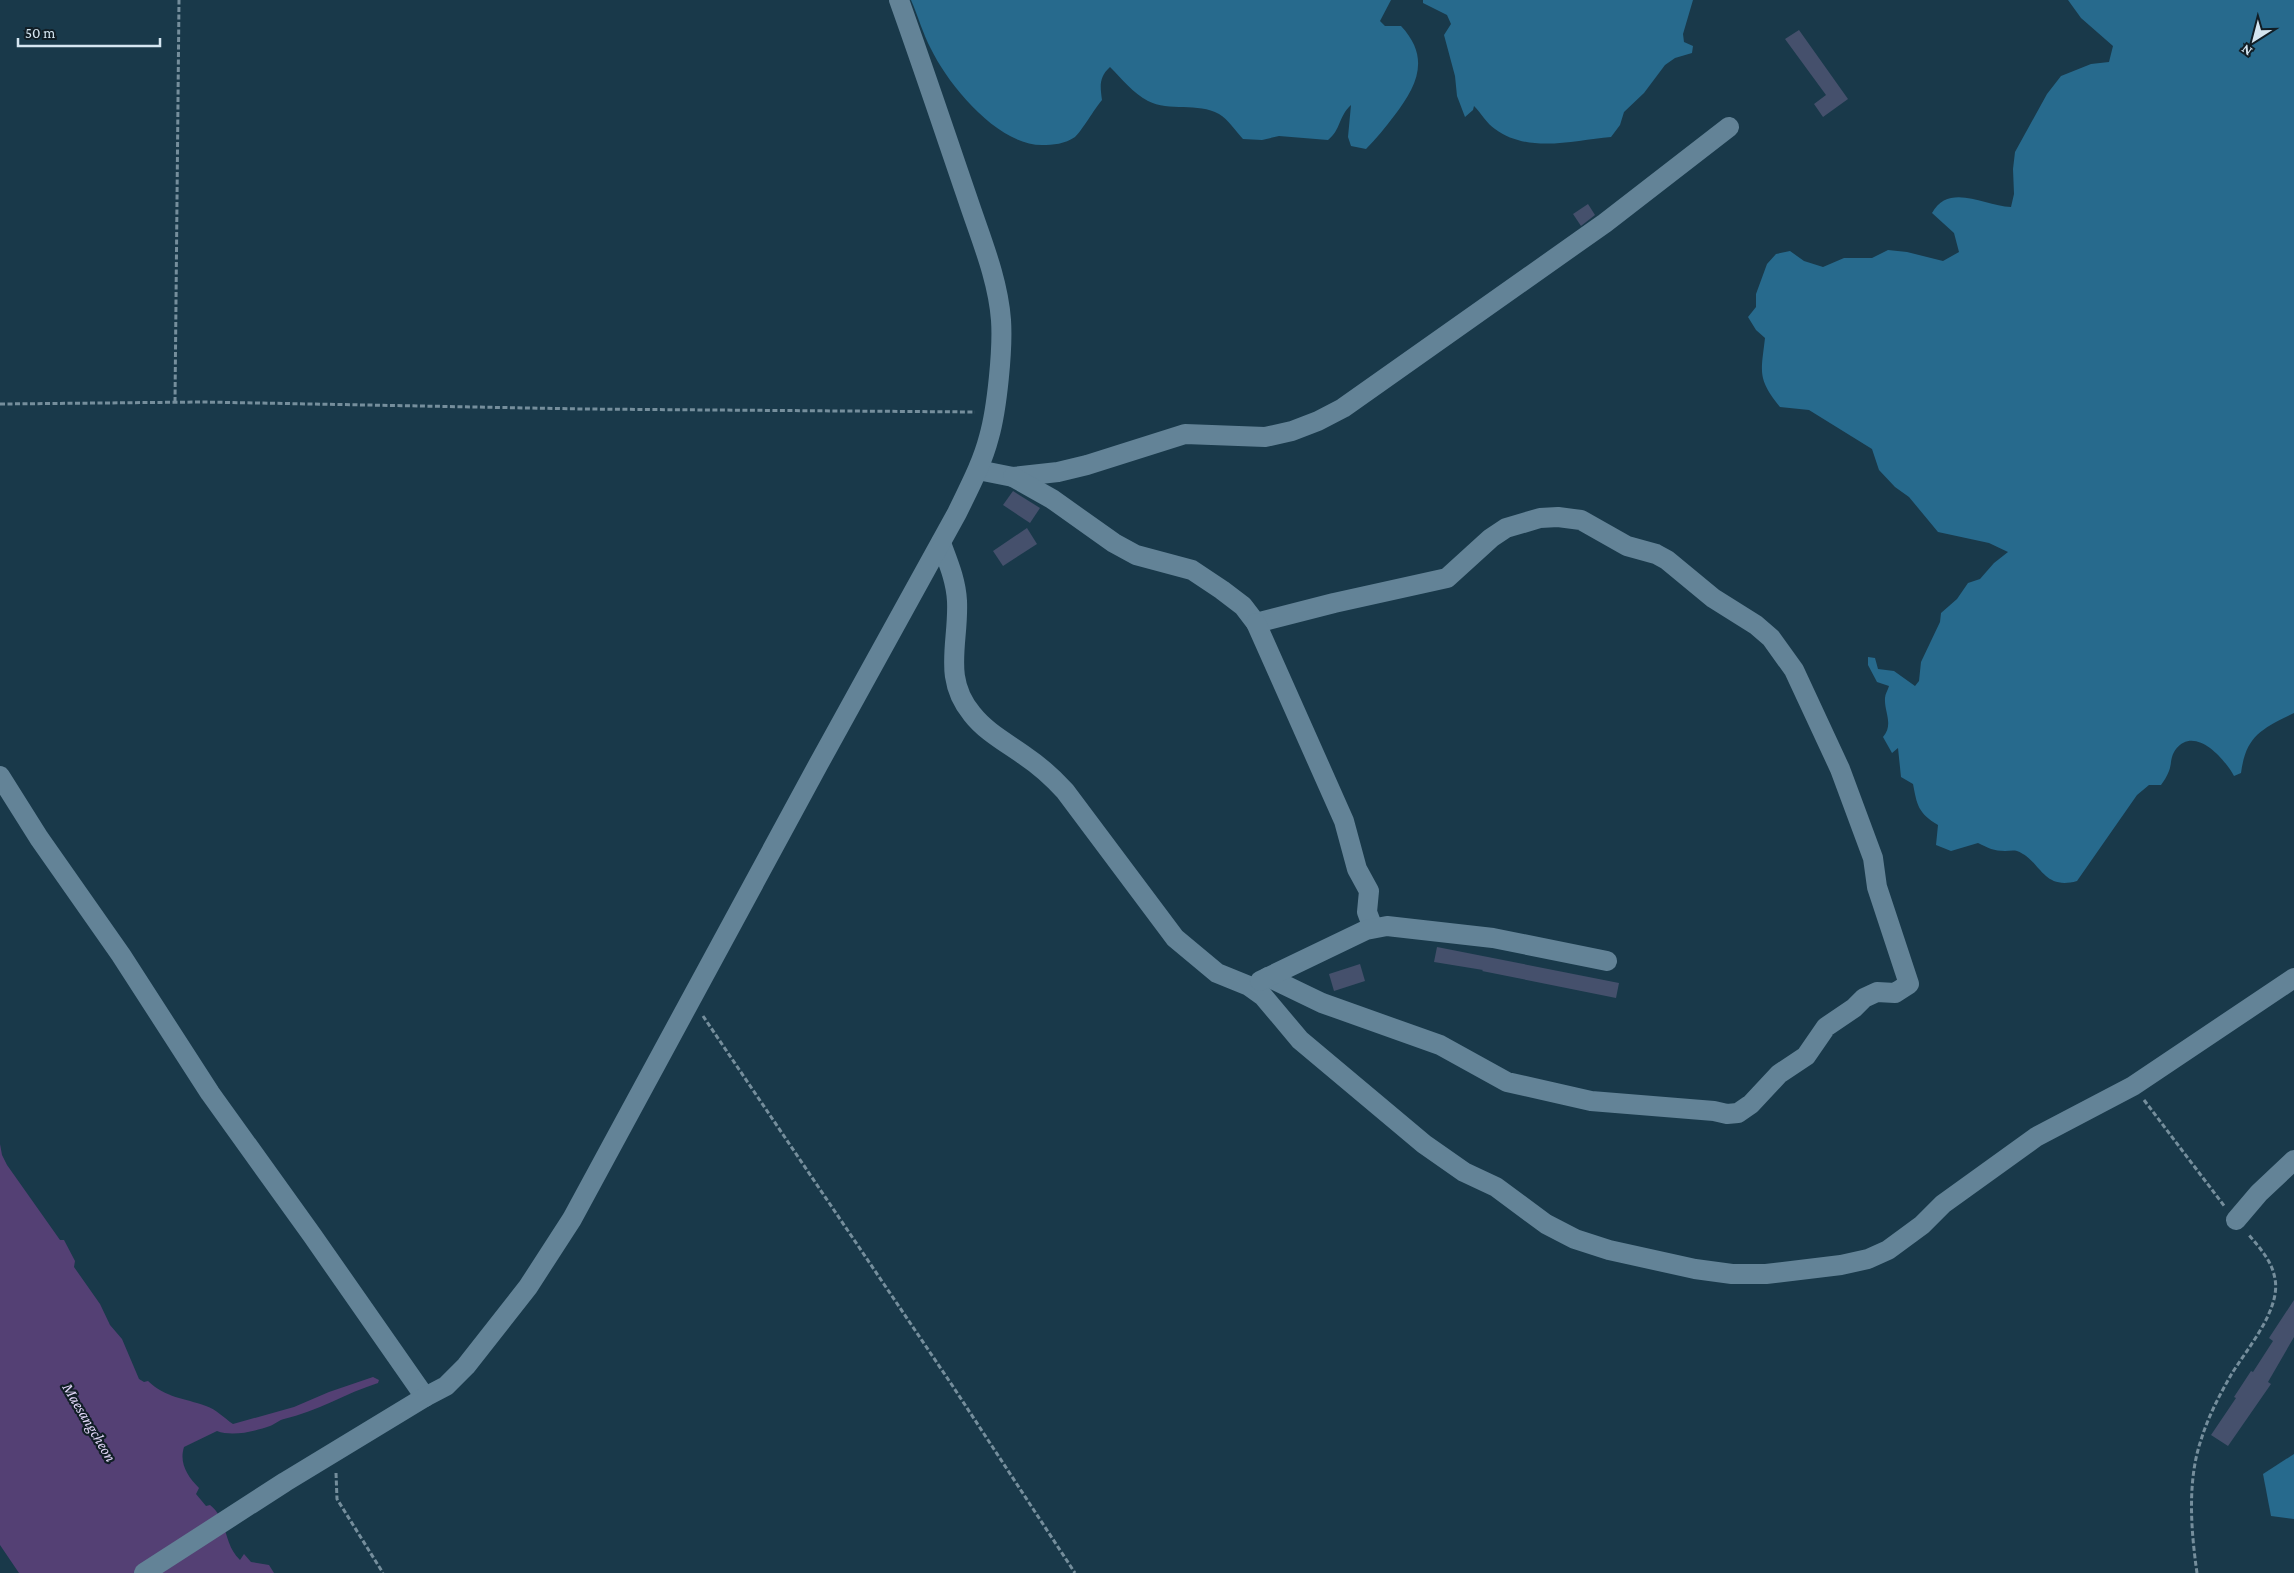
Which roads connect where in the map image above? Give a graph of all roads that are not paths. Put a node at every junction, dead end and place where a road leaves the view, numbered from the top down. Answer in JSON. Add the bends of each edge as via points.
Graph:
{"nodes":[{"id":1,"x":899,"y":0,"type":"edge"},
{"id":2,"x":1729,"y":127,"type":"dead end"},
{"id":3,"x":978,"y":470,"type":"junction"},
{"id":4,"x":1013,"y":477,"type":"junction"},
{"id":5,"x":941,"y":543,"type":"junction"},
{"id":6,"x":1256,"y":623,"type":"junction"},
{"id":7,"x":0,"y":776,"type":"edge"},
{"id":8,"x":1373,"y":928,"type":"junction"},
{"id":9,"x":1608,"y":961,"type":"dead end"},
{"id":10,"x":1268,"y":977,"type":"junction"},
{"id":11,"x":2294,"y":978,"type":"edge"},
{"id":12,"x":1250,"y":986,"type":"junction"},
{"id":13,"x":2294,"y":1160,"type":"edge"},
{"id":14,"x":2236,"y":1220,"type":"road end"},
{"id":15,"x":425,"y":1397,"type":"junction"},
{"id":16,"x":144,"y":1573,"type":"edge"}],
"edges":[{"from":1,"to":3,"type":"street","via":[[997,290],[1001,323],[993,412],[990,435]]},
{"from":2,"to":4,"type":"street","via":[[1605,223],[1351,402],[1318,421],[1265,437],[1185,434],[1087,465]]},
{"from":3,"to":4,"type":"street"},
{"from":3,"to":5,"type":"street"},
{"from":4,"to":6,"type":"street","via":[[1136,555],[1192,570],[1236,601]]},
{"from":5,"to":12,"type":"street","via":[[953,574],[957,599],[954,679],[972,714],[1065,791],[1176,938],[1217,973]]},
{"from":5,"to":15,"type":"street","via":[[572,1218],[528,1286],[466,1366],[446,1386]]},
{"from":6,"to":8,"type":"street","via":[[1344,822],[1357,869],[1369,891],[1367,912]]},
{"from":6,"to":10,"type":"street","via":[[1447,578],[1506,528],[1540,518],[1581,520],[1627,546],[1667,560],[1713,598],[1756,625],[1771,638],[1794,670],[1840,769],[1874,858],[1877,887],[1909,984],[1895,993],[1877,992],[1864,998],[1826,1027],[1806,1056],[1779,1074],[1751,1104],[1738,1113],[1727,1114],[1591,1101],[1507,1082],[1440,1045],[1322,1003]]},
{"from":7,"to":15,"type":"street","via":[[210,1093]]},
{"from":8,"to":9,"type":"street","via":[[1387,926],[1493,938]]},
{"from":8,"to":10,"type":"street"},
{"from":10,"to":12,"type":"street"},
{"from":11,"to":12,"type":"street","via":[[2134,1086],[2036,1137],[1882,1253],[1841,1265],[1766,1274],[1695,1269],[1609,1250],[1575,1239],[1546,1224],[1496,1187],[1464,1172],[1424,1144],[1300,1040],[1263,996]]},
{"from":13,"to":14,"type":"street"},
{"from":15,"to":16,"type":"street"}]}
